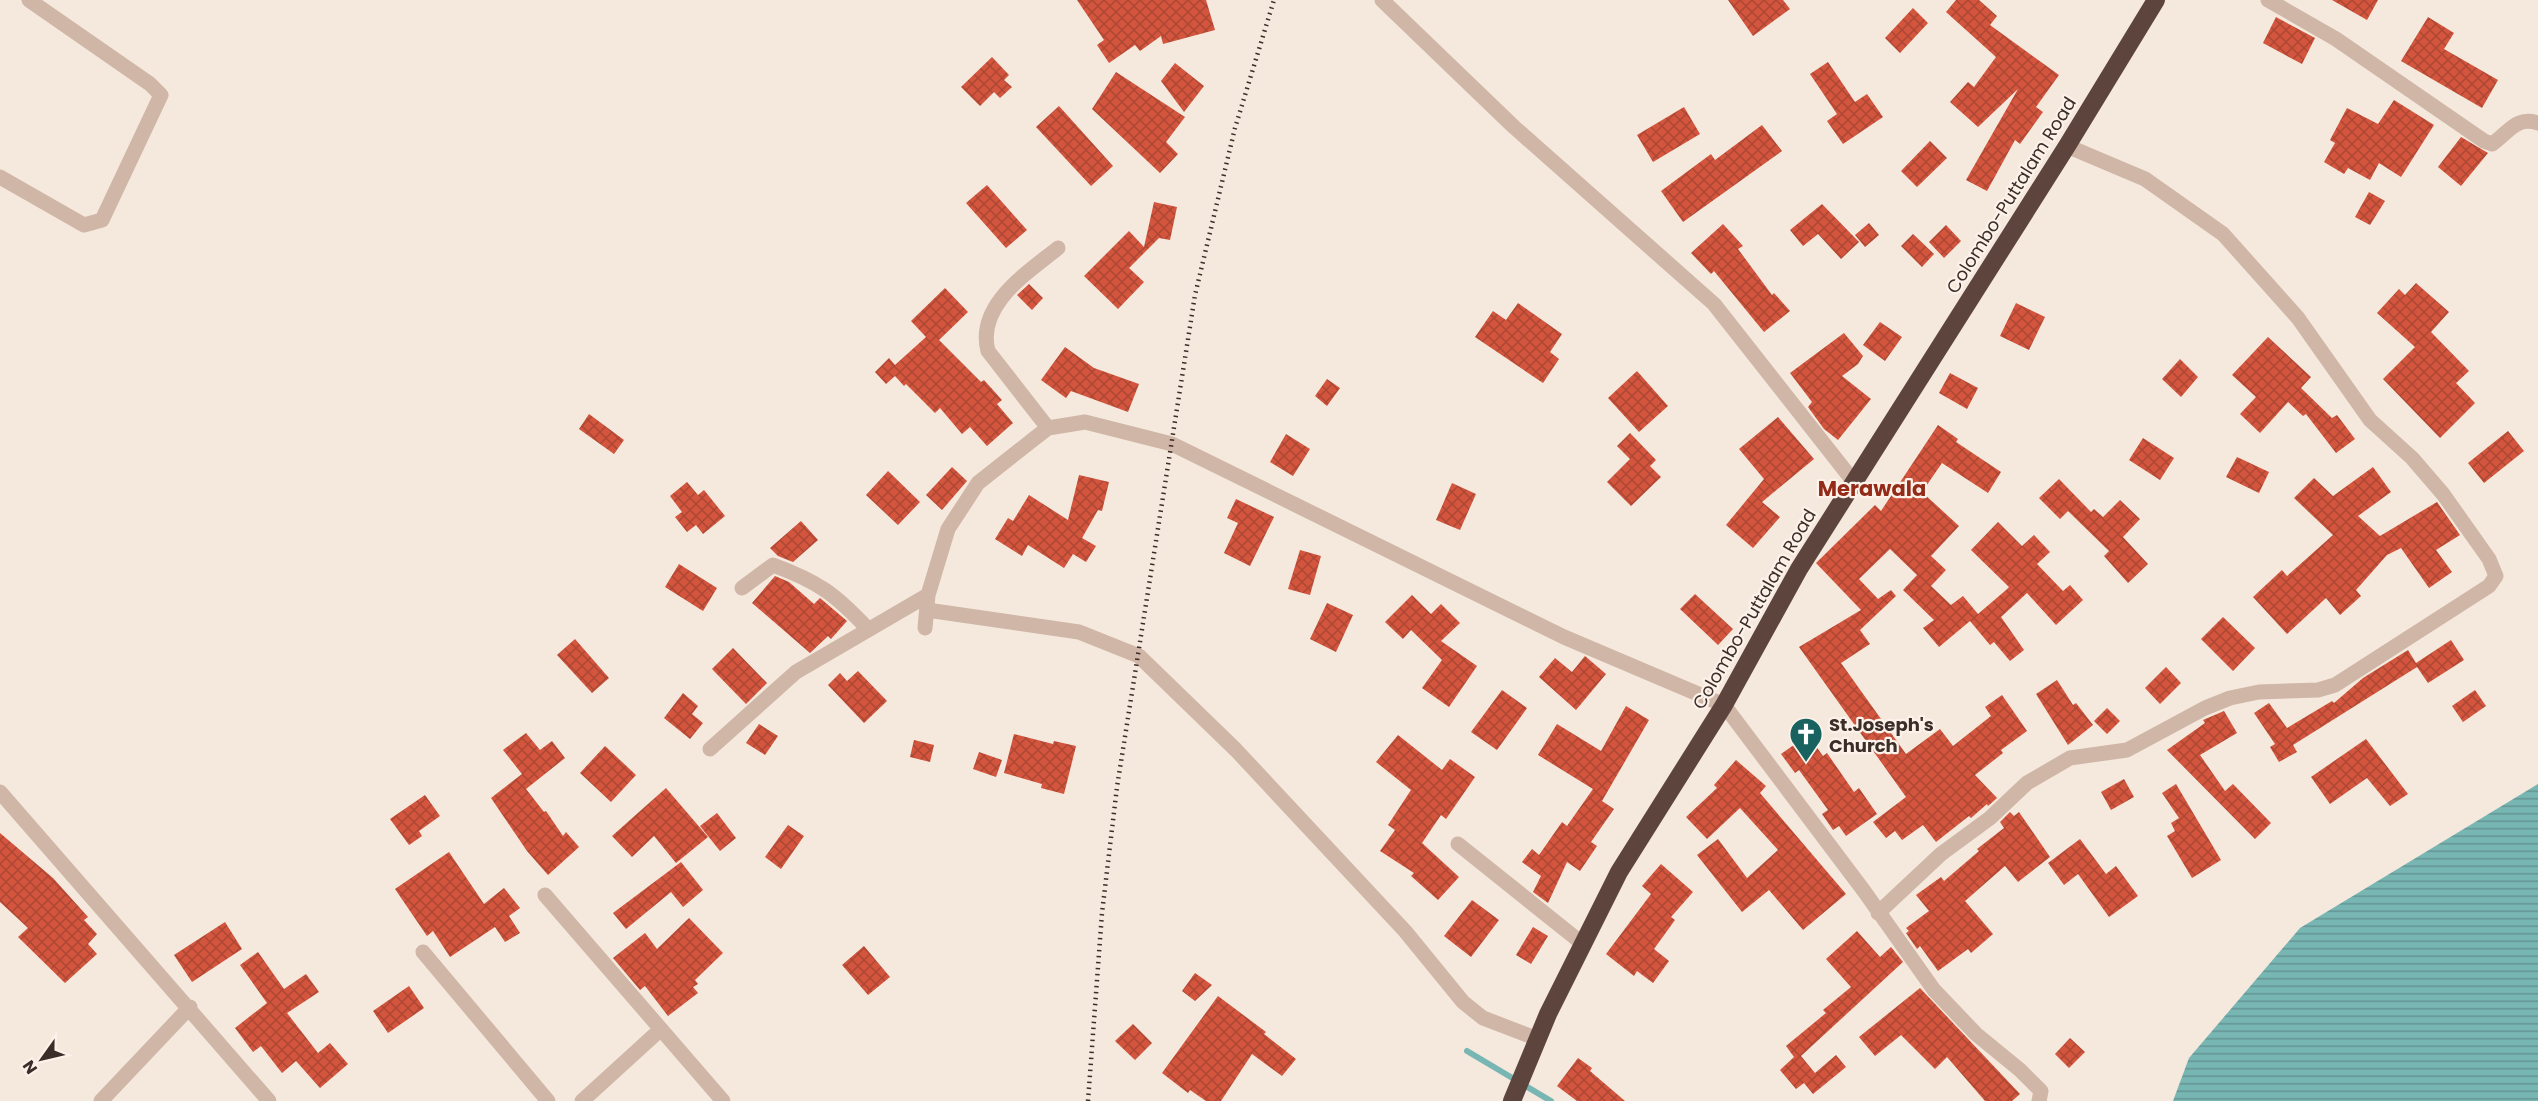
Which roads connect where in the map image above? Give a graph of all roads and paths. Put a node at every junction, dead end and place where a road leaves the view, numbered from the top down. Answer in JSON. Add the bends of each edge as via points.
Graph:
{"nodes":[{"id":1,"x":29,"y":0,"type":"edge"},
{"id":2,"x":1382,"y":0,"type":"edge"},
{"id":3,"x":2156,"y":0,"type":"edge"},
{"id":4,"x":2268,"y":0,"type":"edge"},
{"id":5,"x":2538,"y":123,"type":"edge"},
{"id":6,"x":2067,"y":146,"type":"junction"},
{"id":7,"x":0,"y":177,"type":"edge"},
{"id":8,"x":1058,"y":248,"type":"dead end"},
{"id":9,"x":1048,"y":428,"type":"junction"},
{"id":10,"x":1854,"y":482,"type":"junction"},
{"id":11,"x":742,"y":588,"type":"dead end"},
{"id":12,"x":928,"y":602,"type":"junction"},
{"id":13,"x":925,"y":628,"type":"dead end"},
{"id":14,"x":868,"y":629,"type":"junction"},
{"id":15,"x":1724,"y":705,"type":"junction"},
{"id":16,"x":710,"y":749,"type":"dead end"},
{"id":17,"x":0,"y":792,"type":"edge"},
{"id":18,"x":1458,"y":844,"type":"dead end"},
{"id":19,"x":544,"y":895,"type":"dead end"},
{"id":20,"x":1878,"y":913,"type":"junction"},
{"id":21,"x":1583,"y":944,"type":"junction"},
{"id":22,"x":423,"y":952,"type":"dead end"},
{"id":23,"x":190,"y":1007,"type":"junction"},
{"id":24,"x":661,"y":1029,"type":"junction"},
{"id":25,"x":1538,"y":1039,"type":"junction"},
{"id":26,"x":101,"y":1101,"type":"edge"},
{"id":27,"x":269,"y":1101,"type":"edge"},
{"id":28,"x":548,"y":1101,"type":"edge"},
{"id":29,"x":582,"y":1101,"type":"edge"},
{"id":30,"x":723,"y":1101,"type":"edge"},
{"id":31,"x":1512,"y":1101,"type":"edge"},
{"id":32,"x":2039,"y":1101,"type":"edge"}],
"edges":[{"from":1,"to":7,"type":"street","via":[[161,95],[102,220],[84,225]]},
{"from":2,"to":10,"type":"street","via":[[1514,127],[1714,304]]},
{"from":3,"to":6,"type":"highway","name":"Colombo-Puttalam Road"},
{"from":4,"to":5,"type":"street","via":[[2336,39],[2484,141],[2492,144],[2526,119]]},
{"from":6,"to":10,"type":"highway","name":"Colombo-Puttalam Road"},
{"from":6,"to":20,"type":"street","via":[[2145,179],[2223,234],[2298,318],[2370,420],[2412,458],[2443,494],[2496,576],[2488,586],[2335,685],[2230,698],[2127,750],[2070,758],[2027,783],[1990,818],[1941,854]]},
{"from":8,"to":9,"type":"street","via":[[997,302],[985,340],[988,351]]},
{"from":9,"to":12,"type":"street","via":[[978,483],[948,529]]},
{"from":9,"to":15,"type":"street","via":[[1085,422],[1172,444],[1564,638]]},
{"from":10,"to":15,"type":"highway","name":"Colombo-Puttalam Road","via":[[1799,569]]},
{"from":11,"to":14,"type":"street","via":[[773,565],[810,578],[841,600]]},
{"from":12,"to":13,"type":"street"},
{"from":12,"to":14,"type":"street"},
{"from":12,"to":25,"type":"street","via":[[1079,632],[1138,656],[1236,750],[1405,931],[1463,1002],[1483,1018]]},
{"from":14,"to":16,"type":"street","via":[[796,672]]},
{"from":15,"to":20,"type":"street"},
{"from":15,"to":21,"type":"highway","name":"Colombo-Puttalam Road","via":[[1619,872]]},
{"from":17,"to":23,"type":"street"},
{"from":18,"to":21,"type":"street"},
{"from":19,"to":24,"type":"street"},
{"from":20,"to":32,"type":"street","via":[[1948,1006],[2041,1091]]},
{"from":21,"to":25,"type":"highway","name":"Colombo-Puttalam Road"},
{"from":22,"to":28,"type":"street"},
{"from":23,"to":26,"type":"street"},
{"from":23,"to":27,"type":"street"},
{"from":24,"to":29,"type":"street"},
{"from":24,"to":30,"type":"street"},
{"from":25,"to":31,"type":"highway","name":"Colombo-Puttalam Road"}]}
